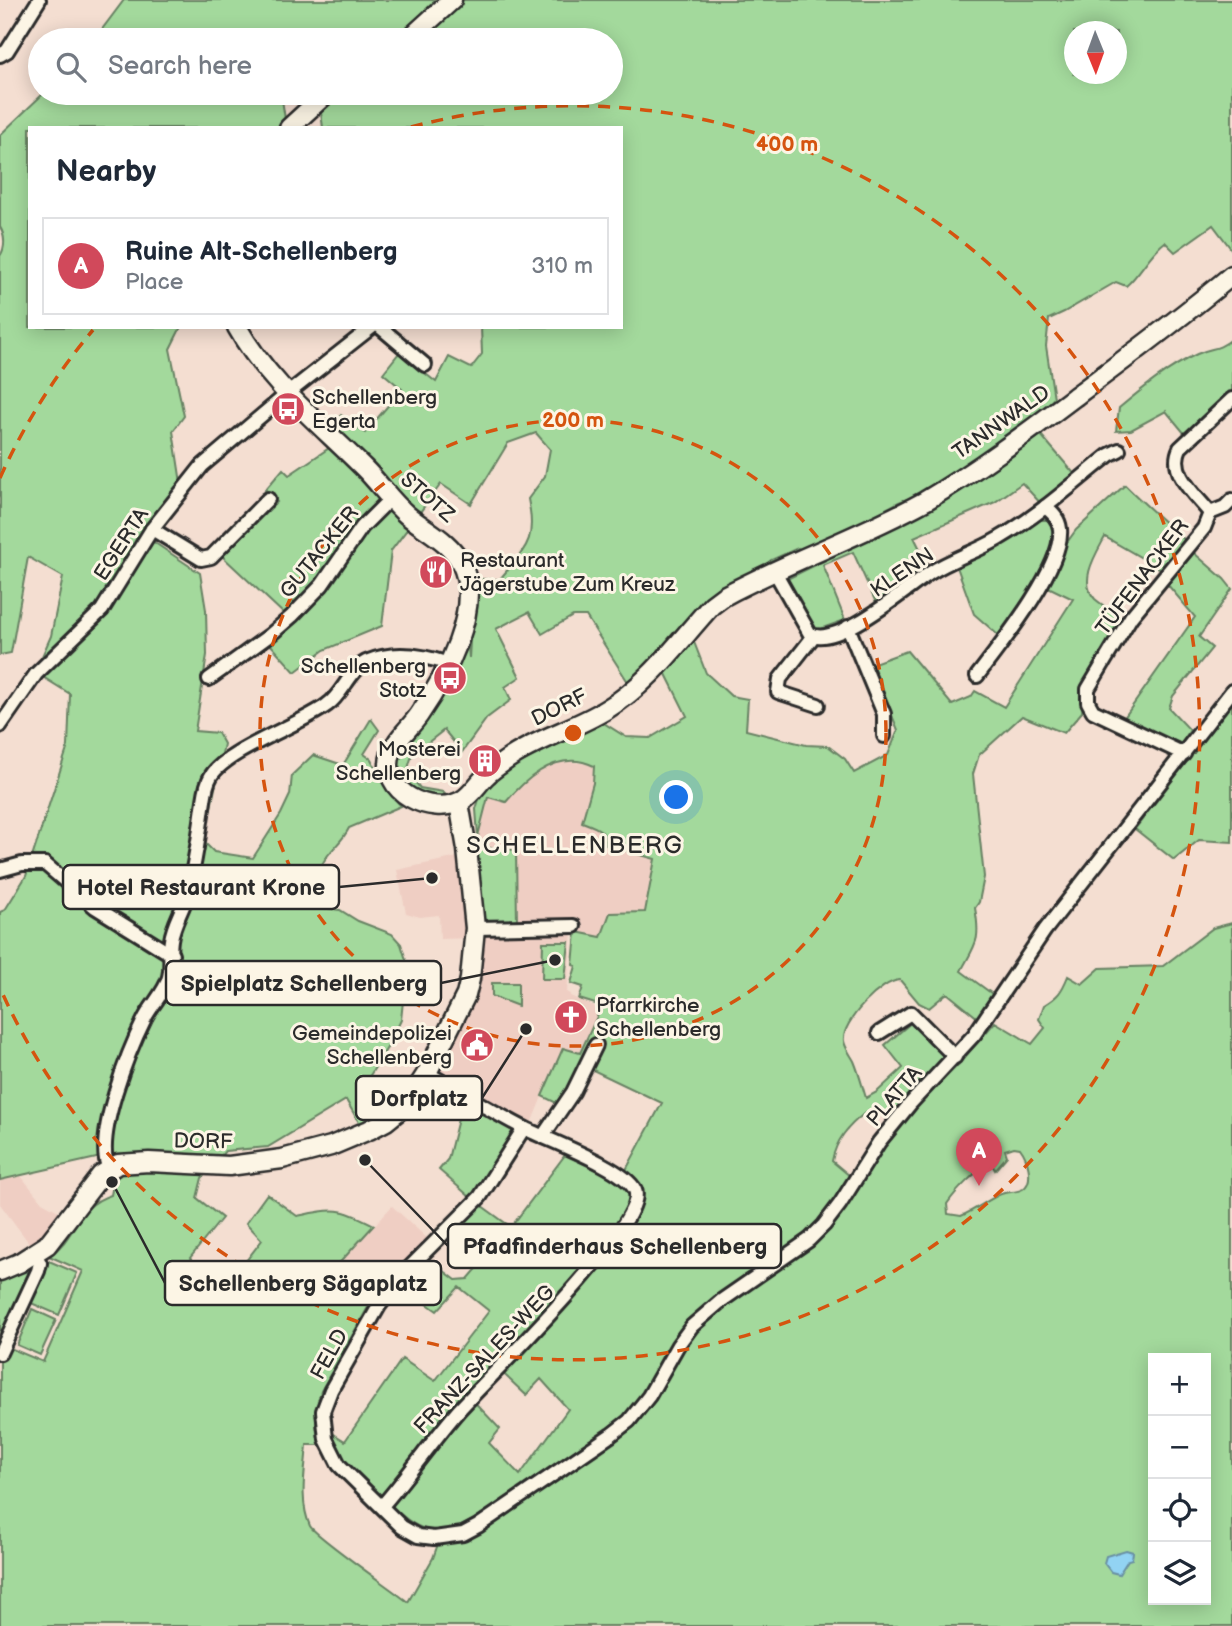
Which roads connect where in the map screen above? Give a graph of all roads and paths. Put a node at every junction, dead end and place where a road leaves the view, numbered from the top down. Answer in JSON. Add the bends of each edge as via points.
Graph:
{"nodes":[{"id":1,"x":39,"y":0,"type":"edge"},
{"id":2,"x":446,"y":7,"type":"edge"},
{"id":3,"x":422,"y":28,"type":"edge"},
{"id":4,"x":0,"y":55,"type":"edge"},
{"id":5,"x":314,"y":105,"type":"edge"},
{"id":6,"x":291,"y":126,"type":"edge"},
{"id":7,"x":1232,"y":275,"type":"edge"},
{"id":8,"x":238,"y":329,"type":"edge"},
{"id":9,"x":369,"y":329,"type":"edge"},
{"id":10,"x":382,"y":329,"type":"edge"},
{"id":11,"x":425,"y":365,"type":"dead end"},
{"id":12,"x":287,"y":394,"type":"junction"},
{"id":13,"x":1232,"y":399,"type":"edge"},
{"id":14,"x":1119,"y":450,"type":"dead end"},
{"id":15,"x":391,"y":498,"type":"junction"},
{"id":16,"x":268,"y":499,"type":"dead end"},
{"id":17,"x":1232,"y":500,"type":"edge"},
{"id":18,"x":1045,"y":508,"type":"junction"},
{"id":19,"x":1210,"y":513,"type":"junction"},
{"id":20,"x":152,"y":529,"type":"junction"},
{"id":21,"x":775,"y":572,"type":"junction"},
{"id":22,"x":848,"y":627,"type":"junction"},
{"id":23,"x":813,"y":636,"type":"junction"},
{"id":24,"x":449,"y":664,"type":"junction"},
{"id":25,"x":977,"y":676,"type":"dead end"},
{"id":26,"x":209,"y":679,"type":"dead end"},
{"id":27,"x":1232,"y":691,"type":"edge"},
{"id":28,"x":818,"y":705,"type":"dead end"},
{"id":29,"x":0,"y":726,"type":"edge"},
{"id":30,"x":884,"y":736,"type":"dead end"},
{"id":31,"x":1184,"y":754,"type":"junction"},
{"id":32,"x":459,"y":803,"type":"junction"},
{"id":33,"x":0,"y":870,"type":"edge"},
{"id":34,"x":574,"y":926,"type":"dead end"},
{"id":35,"x":475,"y":928,"type":"junction"},
{"id":36,"x":172,"y":955,"type":"junction"},
{"id":37,"x":879,"y":1033,"type":"dead end"},
{"id":38,"x":596,"y":1045,"type":"dead end"},
{"id":39,"x":955,"y":1057,"type":"junction"},
{"id":40,"x":427,"y":1073,"type":"junction"},
{"id":41,"x":524,"y":1128,"type":"junction"},
{"id":42,"x":543,"y":1136,"type":"junction"},
{"id":43,"x":109,"y":1168,"type":"junction"},
{"id":44,"x":36,"y":1254,"type":"junction"},
{"id":45,"x":0,"y":1272,"type":"edge"},
{"id":46,"x":0,"y":1353,"type":"edge"},
{"id":47,"x":382,"y":1506,"type":"junction"}],
"edges":[{"from":1,"to":4,"type":"street"},
{"from":2,"to":3,"type":"street"},
{"from":5,"to":6,"type":"street"},
{"from":7,"to":21,"type":"street","name":"TANNWALD","via":[[1036,426],[959,479],[870,529]]},
{"from":8,"to":12,"type":"street","name":"STOTZ"},
{"from":9,"to":12,"type":"street","name":"EGERTA"},
{"from":10,"to":11,"type":"street"},
{"from":12,"to":15,"type":"street","name":"STOTZ"},
{"from":12,"to":20,"type":"street","name":"EGERTA","via":[[202,466]]},
{"from":13,"to":19,"type":"street","via":[[1176,455],[1178,473]]},
{"from":14,"to":18,"type":"street","name":"KLENN"},
{"from":15,"to":24,"type":"street","name":"STOTZ","via":[[453,550],[466,575],[467,606]]},
{"from":15,"to":26,"type":"street","name":"GUTACKER","via":[[362,527],[322,585],[292,616]]},
{"from":16,"to":20,"type":"street","via":[[211,557],[201,559]]},
{"from":17,"to":19,"type":"street","name":"TÜFENACKER"},
{"from":18,"to":22,"type":"street","name":"KLENN","via":[[998,539],[942,565],[880,611]]},
{"from":18,"to":25,"type":"street","via":[[1060,527],[1057,550],[1035,597]]},
{"from":19,"to":31,"type":"street","name":"TÜFENACKER","via":[[1204,528],[1131,617],[1088,689],[1093,711]]},
{"from":20,"to":29,"type":"street","name":"EGERTA","via":[[102,610],[36,674]]},
{"from":21,"to":23,"type":"street"},
{"from":21,"to":32,"type":"street","name":"DORF","via":[[712,605],[620,701],[518,752],[487,774]]},
{"from":22,"to":23,"type":"street","name":"KLENN"},
{"from":22,"to":30,"type":"street","via":[[884,714]]},
{"from":23,"to":28,"type":"street","via":[[780,679],[778,692]]},
{"from":24,"to":32,"type":"street","name":"STOTZ","via":[[394,746],[389,769],[394,784],[406,797],[425,803]]},
{"from":24,"to":36,"type":"street","via":[[406,655],[366,662],[328,704],[217,768],[206,786],[196,854],[170,942]]},
{"from":27,"to":31,"type":"street","name":"PLATTA"},
{"from":31,"to":39,"type":"street","name":"PLATTA","via":[[1045,930]]},
{"from":32,"to":35,"type":"street","name":"DORF"},
{"from":33,"to":36,"type":"street","via":[[45,864],[95,907]]},
{"from":34,"to":35,"type":"street"},
{"from":35,"to":40,"type":"street","name":"DORF","via":[[466,995]]},
{"from":36,"to":43,"type":"street","via":[[169,979],[136,1037],[107,1121],[105,1160]]},
{"from":37,"to":39,"type":"street","via":[[911,1013]]},
{"from":38,"to":42,"type":"street","via":[[573,1092]]},
{"from":39,"to":47,"type":"street","name":"PLATTA","via":[[878,1142],[840,1204],[809,1240],[705,1313],[629,1421],[463,1534],[434,1538],[410,1532]]},
{"from":40,"to":41,"type":"street","name":"FRANZ-SALES-WEG"},
{"from":40,"to":43,"type":"street","name":"DORF","via":[[407,1104],[386,1121],[309,1152],[229,1166],[130,1162]]},
{"from":41,"to":42,"type":"street","name":"FRANZ-SALES-WEG"},
{"from":41,"to":47,"type":"street","name":"FELD","via":[[480,1198],[407,1270],[379,1306],[326,1400],[323,1421],[329,1447],[340,1465]]},
{"from":42,"to":47,"type":"street","name":"FRANZ-SALES-WEG","via":[[625,1179],[635,1188],[635,1203],[593,1266],[461,1408]]},
{"from":43,"to":44,"type":"street"},
{"from":44,"to":45,"type":"street"},
{"from":44,"to":46,"type":"street","via":[[38,1271]]}]}
